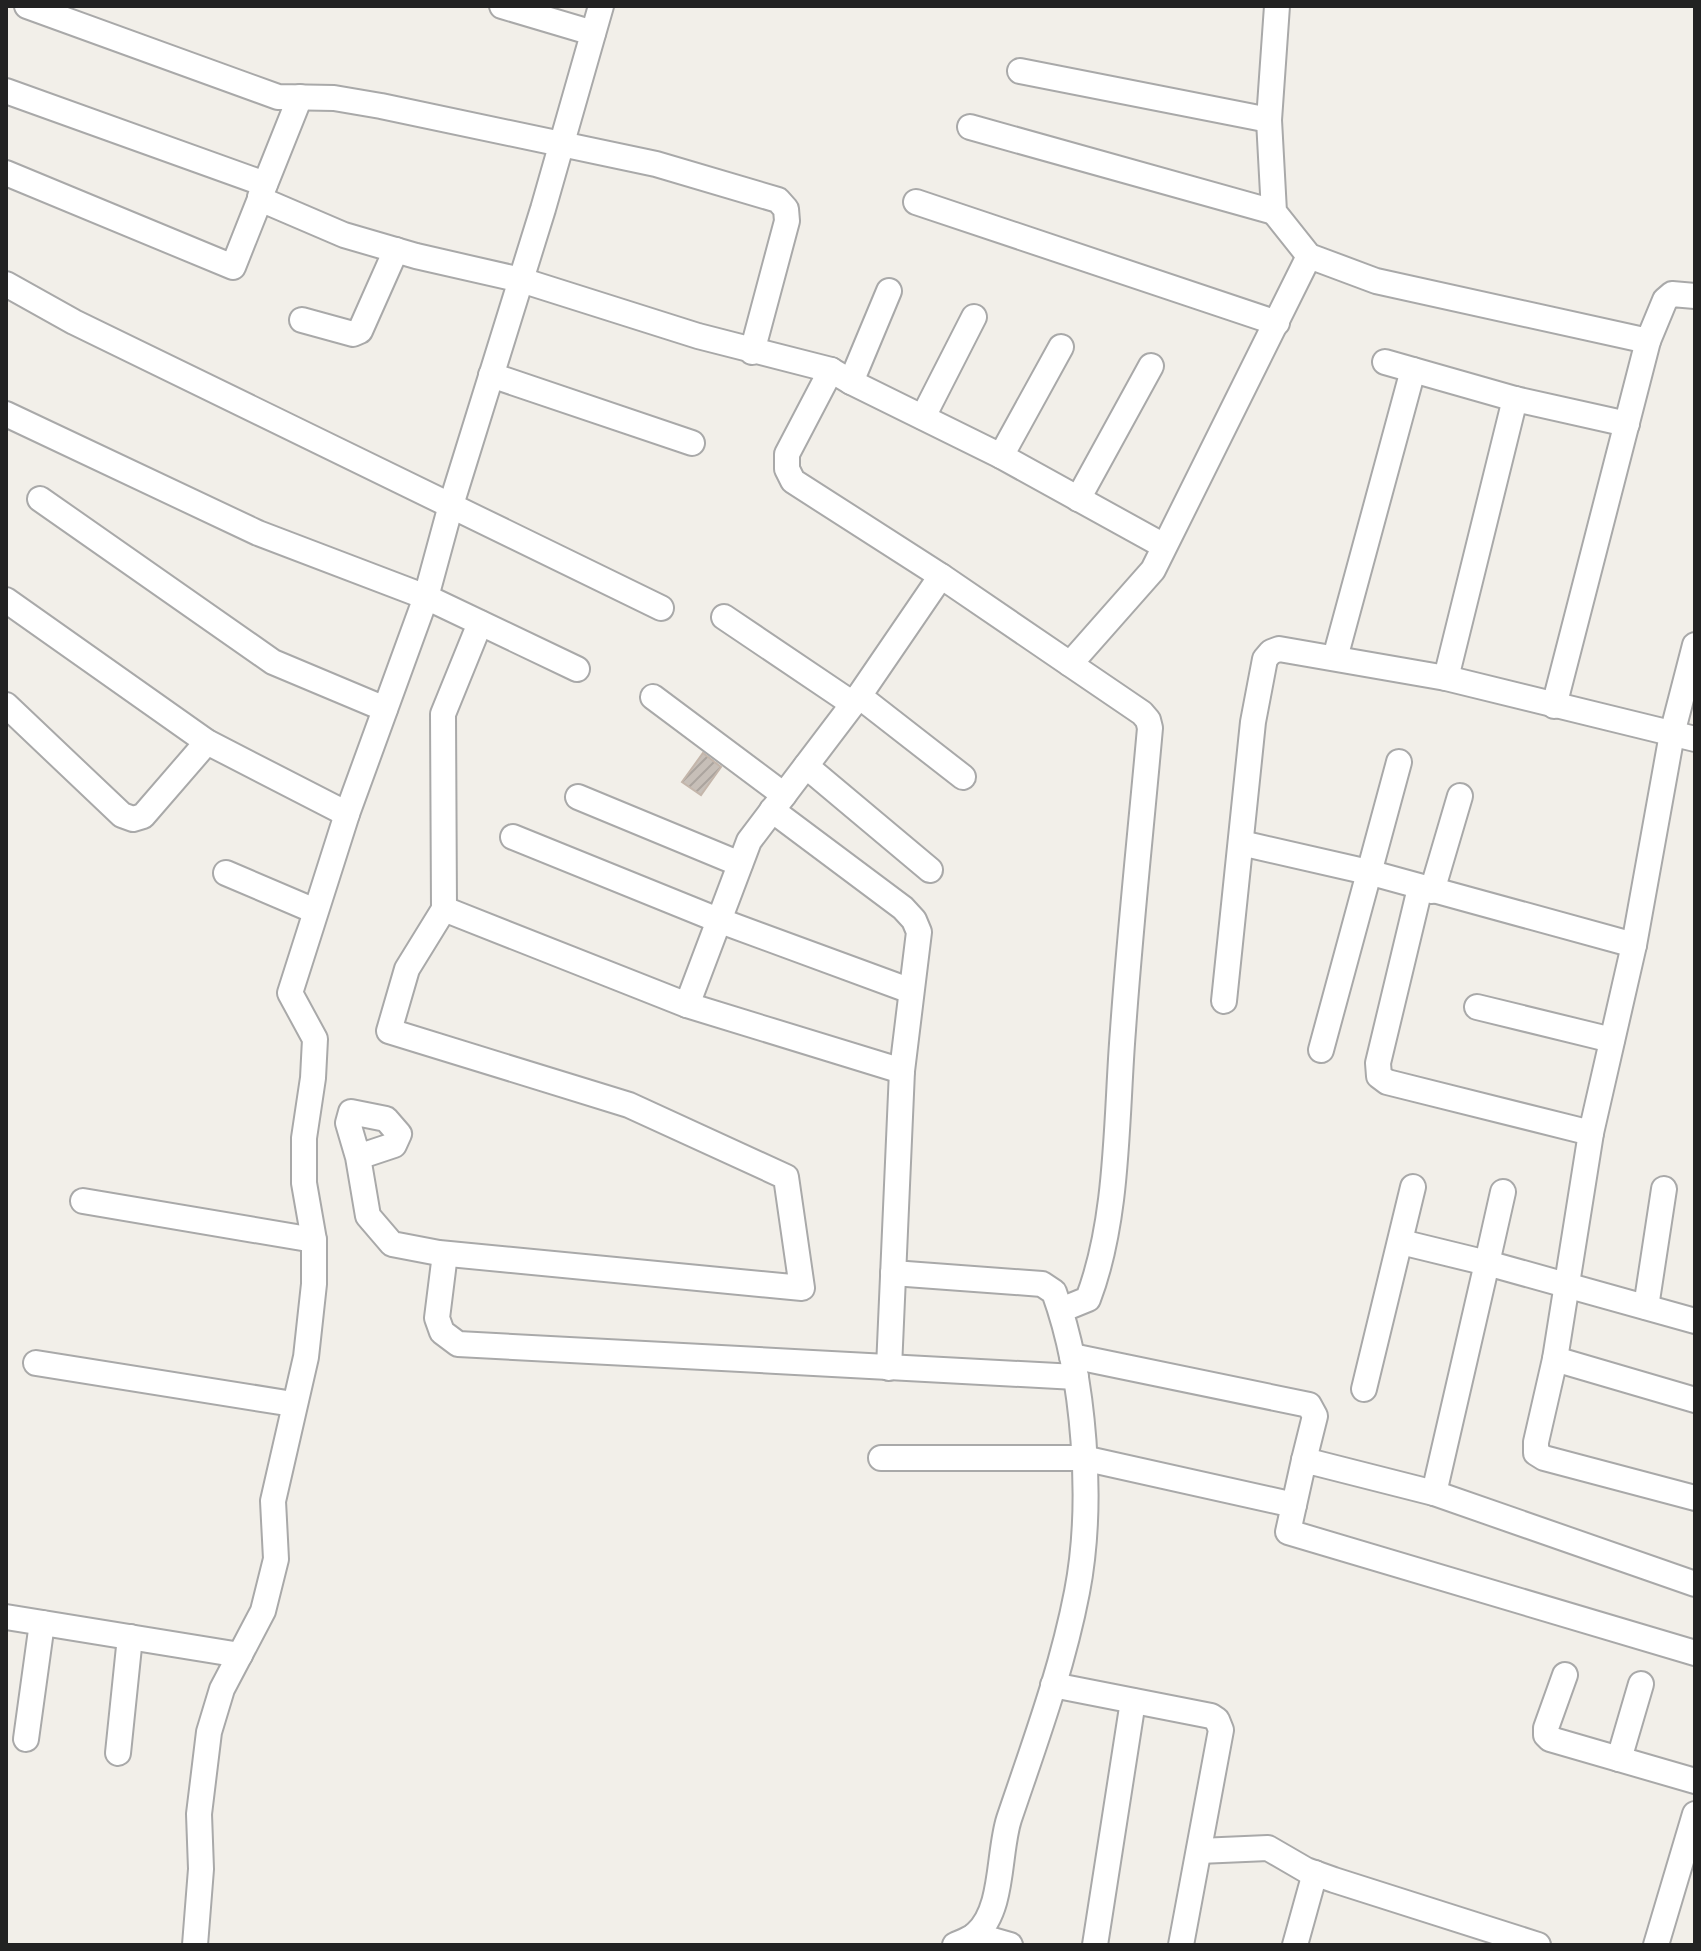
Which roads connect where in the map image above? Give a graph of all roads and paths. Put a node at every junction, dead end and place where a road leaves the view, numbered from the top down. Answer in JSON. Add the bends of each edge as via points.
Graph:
{"nodes":[{"id":1,"x":27,"y":6,"type":"edge"},
{"id":2,"x":502,"y":6,"type":"edge"},
{"id":3,"x":601,"y":6,"type":"edge"},
{"id":4,"x":1277,"y":6,"type":"edge"},
{"id":5,"x":593,"y":33,"type":"junction"},
{"id":6,"x":1020,"y":71,"type":"dead end"},
{"id":7,"x":6,"y":91,"type":"edge"},
{"id":8,"x":300,"y":97,"type":"junction"},
{"id":9,"x":1269,"y":120,"type":"junction"},
{"id":10,"x":970,"y":127,"type":"dead end"},
{"id":11,"x":562,"y":143,"type":"junction"},
{"id":12,"x":6,"y":173,"type":"edge"},
{"id":13,"x":262,"y":192,"type":"junction"},
{"id":14,"x":916,"y":202,"type":"dead end"},
{"id":15,"x":1274,"y":212,"type":"junction"},
{"id":16,"x":396,"y":250,"type":"junction"},
{"id":17,"x":1309,"y":256,"type":"junction"},
{"id":18,"x":521,"y":280,"type":"junction"},
{"id":19,"x":6,"y":284,"type":"edge"},
{"id":20,"x":889,"y":291,"type":"dead end"},
{"id":21,"x":1695,"y":296,"type":"edge"},
{"id":22,"x":974,"y":317,"type":"dead end"},
{"id":23,"x":302,"y":320,"type":"dead end"},
{"id":24,"x":1277,"y":323,"type":"junction"},
{"id":25,"x":1648,"y":341,"type":"junction"},
{"id":26,"x":1061,"y":347,"type":"dead end"},
{"id":27,"x":752,"y":352,"type":"junction"},
{"id":28,"x":1385,"y":362,"type":"dead end"},
{"id":29,"x":1151,"y":366,"type":"dead end"},
{"id":30,"x":1413,"y":370,"type":"junction"},
{"id":31,"x":491,"y":375,"type":"junction"},
{"id":32,"x":841,"y":376,"type":"junction"},
{"id":33,"x":1515,"y":399,"type":"junction"},
{"id":34,"x":6,"y":414,"type":"edge"},
{"id":35,"x":923,"y":417,"type":"junction"},
{"id":36,"x":1627,"y":424,"type":"junction"},
{"id":37,"x":692,"y":443,"type":"dead end"},
{"id":38,"x":1001,"y":456,"type":"junction"},
{"id":39,"x":40,"y":499,"type":"dead end"},
{"id":40,"x":1078,"y":499,"type":"junction"},
{"id":41,"x":451,"y":505,"type":"junction"},
{"id":42,"x":1164,"y":546,"type":"junction"},
{"id":43,"x":941,"y":576,"type":"junction"},
{"id":44,"x":426,"y":597,"type":"junction"},
{"id":45,"x":6,"y":600,"type":"edge"},
{"id":46,"x":661,"y":608,"type":"dead end"},
{"id":47,"x":724,"y":617,"type":"dead end"},
{"id":48,"x":480,"y":623,"type":"junction"},
{"id":49,"x":1695,"y":645,"type":"edge"},
{"id":50,"x":1335,"y":658,"type":"junction"},
{"id":51,"x":1070,"y":664,"type":"junction"},
{"id":52,"x":577,"y":669,"type":"dead end"},
{"id":53,"x":1446,"y":678,"type":"junction"},
{"id":54,"x":653,"y":697,"type":"dead end"},
{"id":55,"x":856,"y":700,"type":"junction"},
{"id":56,"x":6,"y":705,"type":"edge"},
{"id":57,"x":1554,"y":706,"type":"junction"},
{"id":58,"x":385,"y":709,"type":"junction"},
{"id":59,"x":1684,"y":737,"type":"edge"},
{"id":60,"x":207,"y":742,"type":"junction"},
{"id":61,"x":1399,"y":762,"type":"dead end"},
{"id":62,"x":806,"y":766,"type":"junction"},
{"id":63,"x":963,"y":777,"type":"dead end"},
{"id":64,"x":1460,"y":796,"type":"dead end"},
{"id":65,"x":578,"y":797,"type":"dead end"},
{"id":66,"x":778,"y":802,"type":"junction"},
{"id":67,"x":347,"y":814,"type":"junction"},
{"id":68,"x":513,"y":837,"type":"dead end"},
{"id":69,"x":1241,"y":843,"type":"junction"},
{"id":70,"x":740,"y":864,"type":"junction"},
{"id":71,"x":930,"y":870,"type":"dead end"},
{"id":72,"x":1368,"y":872,"type":"junction"},
{"id":73,"x":226,"y":873,"type":"dead end"},
{"id":74,"x":1426,"y":890,"type":"junction"},
{"id":75,"x":444,"y":909,"type":"junction"},
{"id":76,"x":315,"y":911,"type":"junction"},
{"id":77,"x":718,"y":920,"type":"junction"},
{"id":78,"x":1634,"y":945,"type":"junction"},
{"id":79,"x":911,"y":991,"type":"junction"},
{"id":80,"x":1224,"y":1001,"type":"dead end"},
{"id":81,"x":687,"y":1005,"type":"junction"},
{"id":82,"x":1477,"y":1007,"type":"dead end"},
{"id":83,"x":1612,"y":1040,"type":"junction"},
{"id":84,"x":1321,"y":1050,"type":"dead end"},
{"id":85,"x":902,"y":1071,"type":"junction"},
{"id":86,"x":1591,"y":1133,"type":"junction"},
{"id":87,"x":358,"y":1157,"type":"dead end"},
{"id":88,"x":1413,"y":1187,"type":"dead end"},
{"id":89,"x":1664,"y":1189,"type":"dead end"},
{"id":90,"x":1503,"y":1192,"type":"dead end"},
{"id":91,"x":83,"y":1201,"type":"dead end"},
{"id":92,"x":314,"y":1240,"type":"junction"},
{"id":93,"x":1401,"y":1242,"type":"junction"},
{"id":94,"x":445,"y":1254,"type":"junction"},
{"id":95,"x":1487,"y":1263,"type":"junction"},
{"id":96,"x":893,"y":1273,"type":"junction"},
{"id":97,"x":1568,"y":1285,"type":"junction"},
{"id":98,"x":1646,"y":1307,"type":"junction"},
{"id":99,"x":1061,"y":1310,"type":"junction"},
{"id":100,"x":1695,"y":1321,"type":"edge"},
{"id":101,"x":1555,"y":1359,"type":"junction"},
{"id":102,"x":36,"y":1363,"type":"dead end"},
{"id":103,"x":1074,"y":1366,"type":"junction"},
{"id":104,"x":889,"y":1368,"type":"junction"},
{"id":105,"x":1364,"y":1389,"type":"dead end"},
{"id":106,"x":1695,"y":1400,"type":"edge"},
{"id":107,"x":293,"y":1404,"type":"junction"},
{"id":108,"x":881,"y":1458,"type":"dead end"},
{"id":109,"x":1083,"y":1458,"type":"junction"},
{"id":110,"x":1304,"y":1460,"type":"junction"},
{"id":111,"x":1434,"y":1493,"type":"junction"},
{"id":112,"x":1695,"y":1498,"type":"edge"},
{"id":113,"x":1294,"y":1505,"type":"junction"},
{"id":114,"x":1695,"y":1584,"type":"edge"},
{"id":115,"x":6,"y":1617,"type":"edge"},
{"id":116,"x":42,"y":1623,"type":"junction"},
{"id":117,"x":130,"y":1637,"type":"junction"},
{"id":118,"x":1695,"y":1653,"type":"edge"},
{"id":119,"x":240,"y":1655,"type":"junction"},
{"id":120,"x":1565,"y":1675,"type":"dead end"},
{"id":121,"x":1641,"y":1684,"type":"dead end"},
{"id":122,"x":1053,"y":1685,"type":"junction"},
{"id":123,"x":1133,"y":1701,"type":"junction"},
{"id":124,"x":26,"y":1739,"type":"dead end"},
{"id":125,"x":118,"y":1753,"type":"dead end"},
{"id":126,"x":1619,"y":1759,"type":"junction"},
{"id":127,"x":1695,"y":1781,"type":"edge"},
{"id":128,"x":1695,"y":1814,"type":"edge"},
{"id":129,"x":1199,"y":1851,"type":"junction"},
{"id":130,"x":1315,"y":1873,"type":"junction"},
{"id":131,"x":965,"y":1940,"type":"edge"},
{"id":132,"x":195,"y":1945,"type":"edge"},
{"id":133,"x":1010,"y":1945,"type":"edge"},
{"id":134,"x":1095,"y":1945,"type":"edge"},
{"id":135,"x":1181,"y":1945,"type":"edge"},
{"id":136,"x":1295,"y":1945,"type":"edge"},
{"id":137,"x":1538,"y":1945,"type":"edge"},
{"id":138,"x":1656,"y":1945,"type":"edge"}],
"edges":[{"from":1,"to":8,"type":"street","via":[[278,97]]},
{"from":2,"to":5,"type":"street"},
{"from":3,"to":5,"type":"street"},
{"from":4,"to":9,"type":"street"},
{"from":5,"to":11,"type":"street"},
{"from":6,"to":9,"type":"street"},
{"from":7,"to":13,"type":"street"},
{"from":8,"to":11,"type":"street","via":[[381,106]]},
{"from":8,"to":13,"type":"street"},
{"from":9,"to":15,"type":"street"},
{"from":10,"to":15,"type":"street"},
{"from":11,"to":18,"type":"street"},
{"from":11,"to":27,"type":"street","via":[[778,200],[787,221]]},
{"from":12,"to":13,"type":"street","via":[[233,267]]},
{"from":13,"to":16,"type":"street","via":[[344,235]]},
{"from":14,"to":24,"type":"street"},
{"from":15,"to":17,"type":"street"},
{"from":16,"to":18,"type":"street"},
{"from":16,"to":23,"type":"street","via":[[360,331],[353,334]]},
{"from":17,"to":24,"type":"street"},
{"from":17,"to":25,"type":"street","via":[[1376,281]]},
{"from":18,"to":27,"type":"street"},
{"from":18,"to":31,"type":"street"},
{"from":19,"to":41,"type":"street"},
{"from":20,"to":32,"type":"street"},
{"from":21,"to":25,"type":"street","via":[[1672,294],[1665,300]]},
{"from":22,"to":35,"type":"street"},
{"from":24,"to":42,"type":"street"},
{"from":25,"to":36,"type":"street"},
{"from":26,"to":38,"type":"street"},
{"from":27,"to":32,"type":"street"},
{"from":28,"to":30,"type":"street"},
{"from":29,"to":40,"type":"street"},
{"from":30,"to":33,"type":"street"},
{"from":30,"to":50,"type":"street"},
{"from":31,"to":37,"type":"street"},
{"from":31,"to":41,"type":"street"},
{"from":32,"to":35,"type":"street"},
{"from":32,"to":43,"type":"street","via":[[787,454],[793,481]]},
{"from":33,"to":36,"type":"street"},
{"from":33,"to":53,"type":"street"},
{"from":34,"to":44,"type":"street","via":[[258,533]]},
{"from":35,"to":38,"type":"street"},
{"from":36,"to":57,"type":"street"},
{"from":38,"to":40,"type":"street"},
{"from":39,"to":58,"type":"street","via":[[273,662]]},
{"from":40,"to":42,"type":"street"},
{"from":41,"to":44,"type":"street"},
{"from":41,"to":46,"type":"street"},
{"from":42,"to":51,"type":"street","via":[[1153,570]]},
{"from":43,"to":51,"type":"street"},
{"from":43,"to":55,"type":"street"},
{"from":44,"to":48,"type":"street"},
{"from":44,"to":58,"type":"street"},
{"from":45,"to":60,"type":"street"},
{"from":47,"to":55,"type":"street"},
{"from":48,"to":52,"type":"street"},
{"from":48,"to":75,"type":"street","via":[[443,714]]},
{"from":49,"to":59,"type":"street"},
{"from":50,"to":53,"type":"street"},
{"from":50,"to":69,"type":"street","via":[[1279,649],[1265,659]]},
{"from":51,"to":99,"type":"street","via":[[1142,713],[1150,728],[1111,1190],[1097,1276],[1088,1299]]},
{"from":53,"to":57,"type":"street"},
{"from":54,"to":66,"type":"street"},
{"from":55,"to":62,"type":"street"},
{"from":55,"to":63,"type":"street"},
{"from":56,"to":60,"type":"street","via":[[122,815],[133,819],[143,816]]},
{"from":57,"to":59,"type":"street"},
{"from":58,"to":67,"type":"street"},
{"from":59,"to":78,"type":"street"},
{"from":60,"to":67,"type":"street"},
{"from":61,"to":72,"type":"street"},
{"from":62,"to":66,"type":"street"},
{"from":62,"to":71,"type":"street"},
{"from":64,"to":74,"type":"street"},
{"from":65,"to":70,"type":"street"},
{"from":66,"to":70,"type":"street","via":[[749,841]]},
{"from":66,"to":79,"type":"street","via":[[914,920],[919,932]]},
{"from":67,"to":76,"type":"street"},
{"from":68,"to":77,"type":"street"},
{"from":69,"to":72,"type":"street"},
{"from":69,"to":80,"type":"street"},
{"from":70,"to":77,"type":"street"},
{"from":72,"to":74,"type":"street"},
{"from":72,"to":84,"type":"street"},
{"from":73,"to":76,"type":"street"},
{"from":74,"to":78,"type":"street"},
{"from":74,"to":86,"type":"street","via":[[1378,1063],[1379,1076]]},
{"from":75,"to":81,"type":"street"},
{"from":75,"to":94,"type":"street","via":[[407,969],[389,1031],[629,1105],[786,1177],[802,1288]]},
{"from":76,"to":92,"type":"street","via":[[290,993],[315,1039],[304,1138],[304,1183]]},
{"from":77,"to":79,"type":"street"},
{"from":77,"to":81,"type":"street"},
{"from":78,"to":83,"type":"street"},
{"from":79,"to":85,"type":"street"},
{"from":81,"to":85,"type":"street"},
{"from":82,"to":83,"type":"street"},
{"from":83,"to":86,"type":"street"},
{"from":85,"to":96,"type":"street"},
{"from":86,"to":97,"type":"street"},
{"from":87,"to":94,"type":"street","via":[[368,1216],[392,1244]]},
{"from":88,"to":93,"type":"street"},
{"from":89,"to":98,"type":"street"},
{"from":90,"to":95,"type":"street"},
{"from":91,"to":92,"type":"street"},
{"from":92,"to":107,"type":"street","via":[[306,1357]]},
{"from":93,"to":95,"type":"street"},
{"from":93,"to":105,"type":"street"},
{"from":94,"to":104,"type":"street","via":[[437,1318],[442,1332],[458,1344]]},
{"from":95,"to":97,"type":"street"},
{"from":95,"to":111,"type":"street"},
{"from":96,"to":99,"type":"street","via":[[1042,1284],[1054,1292]]},
{"from":96,"to":104,"type":"street"},
{"from":97,"to":98,"type":"street"},
{"from":97,"to":101,"type":"street"},
{"from":98,"to":100,"type":"street"},
{"from":99,"to":103,"type":"street"},
{"from":101,"to":106,"type":"street"},
{"from":101,"to":112,"type":"street","via":[[1536,1453]]},
{"from":102,"to":107,"type":"street"},
{"from":103,"to":104,"type":"street"},
{"from":103,"to":109,"type":"street"},
{"from":103,"to":110,"type":"street","via":[[1309,1405],[1315,1416]]},
{"from":107,"to":119,"type":"street","via":[[273,1501],[276,1559],[263,1611]]},
{"from":108,"to":109,"type":"street"},
{"from":109,"to":113,"type":"street"},
{"from":109,"to":122,"type":"street","via":[[1085,1515],[1077,1591]]},
{"from":110,"to":111,"type":"street"},
{"from":110,"to":113,"type":"street"},
{"from":111,"to":114,"type":"street"},
{"from":113,"to":118,"type":"street","via":[[1288,1532]]},
{"from":115,"to":116,"type":"street"},
{"from":116,"to":117,"type":"street"},
{"from":116,"to":124,"type":"street"},
{"from":117,"to":119,"type":"street"},
{"from":117,"to":125,"type":"street"},
{"from":119,"to":132,"type":"street","via":[[209,1732],[199,1814]]},
{"from":120,"to":126,"type":"street","via":[[1546,1735]]},
{"from":121,"to":126,"type":"street"},
{"from":122,"to":123,"type":"street"},
{"from":122,"to":131,"type":"street","via":[[1008,1822],[991,1915]]},
{"from":123,"to":129,"type":"street","via":[[1217,1720],[1221,1730]]},
{"from":123,"to":134,"type":"street"},
{"from":126,"to":127,"type":"street"},
{"from":128,"to":138,"type":"street"},
{"from":129,"to":130,"type":"street","via":[[1268,1848]]},
{"from":129,"to":135,"type":"street"},
{"from":130,"to":136,"type":"street"},
{"from":130,"to":137,"type":"street"},
{"from":131,"to":133,"type":"street"}]}
